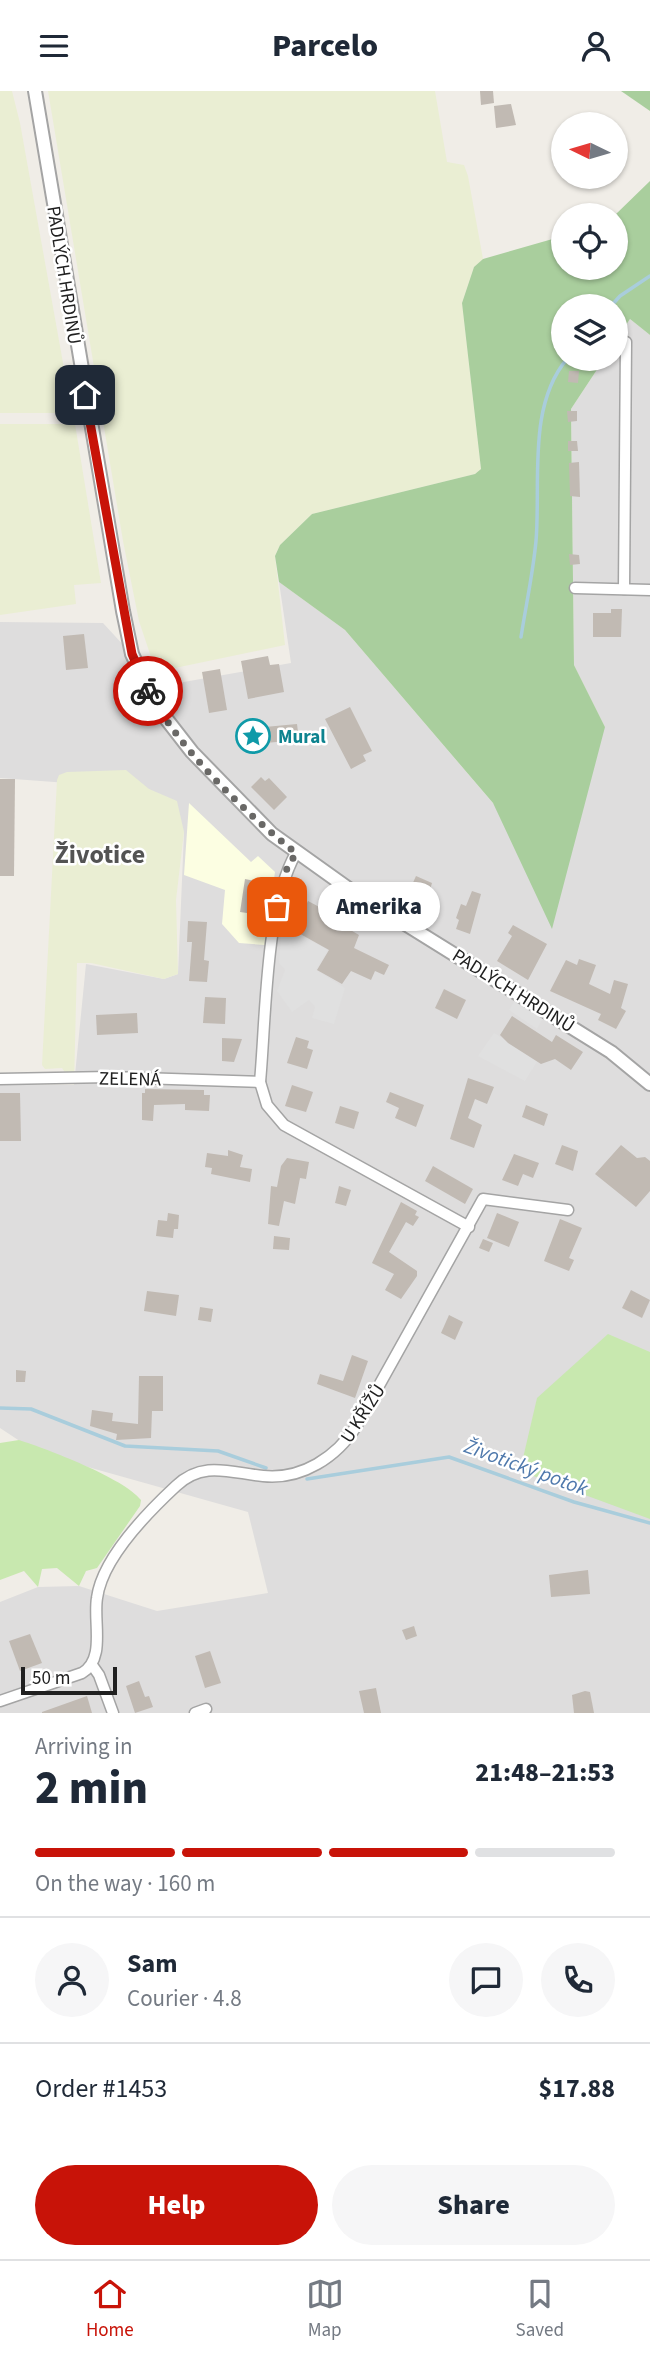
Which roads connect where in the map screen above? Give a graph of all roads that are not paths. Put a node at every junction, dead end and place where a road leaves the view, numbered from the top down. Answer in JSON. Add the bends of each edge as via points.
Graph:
{"nodes":[{"id":1,"x":35,"y":91,"type":"edge"},
{"id":2,"x":626,"y":371,"type":"edge"},
{"id":3,"x":575,"y":588,"type":"dead end"},
{"id":4,"x":624,"y":589,"type":"junction"},
{"id":5,"x":650,"y":590,"type":"edge"},
{"id":6,"x":296,"y":853,"type":"junction"},
{"id":7,"x":0,"y":1079,"type":"edge"},
{"id":8,"x":260,"y":1082,"type":"junction"},
{"id":9,"x":650,"y":1084,"type":"edge"},
{"id":10,"x":568,"y":1210,"type":"dead end"},
{"id":11,"x":469,"y":1227,"type":"junction"},
{"id":12,"x":92,"y":1665,"type":"junction"},
{"id":13,"x":0,"y":1700,"type":"edge"},
{"id":14,"x":113,"y":1713,"type":"edge"}],
"edges":[{"from":1,"to":6,"type":"street","name":"PADLÝCH HRDINŮ","via":[[132,654],[157,707],[184,743],[253,816]]},
{"from":2,"to":4,"type":"street"},
{"from":3,"to":4,"type":"street"},
{"from":4,"to":5,"type":"street"},
{"from":6,"to":8,"type":"street","via":[[280,888]]},
{"from":6,"to":9,"type":"street","name":"PADLÝCH HRDINŮ","via":[[611,1052]]},
{"from":7,"to":8,"type":"street","name":"ZELENÁ"},
{"from":8,"to":11,"type":"street","via":[[267,1105],[284,1125]]},
{"from":10,"to":11,"type":"street","name":"U KŘÍŽŮ","via":[[483,1199]]},
{"from":11,"to":12,"type":"street","name":"U KŘÍŽŮ","via":[[357,1425],[334,1453],[291,1474],[206,1471],[185,1479],[161,1500],[102,1578]]},
{"from":12,"to":13,"type":"street","via":[[82,1673]]},
{"from":12,"to":14,"type":"street"}]}
